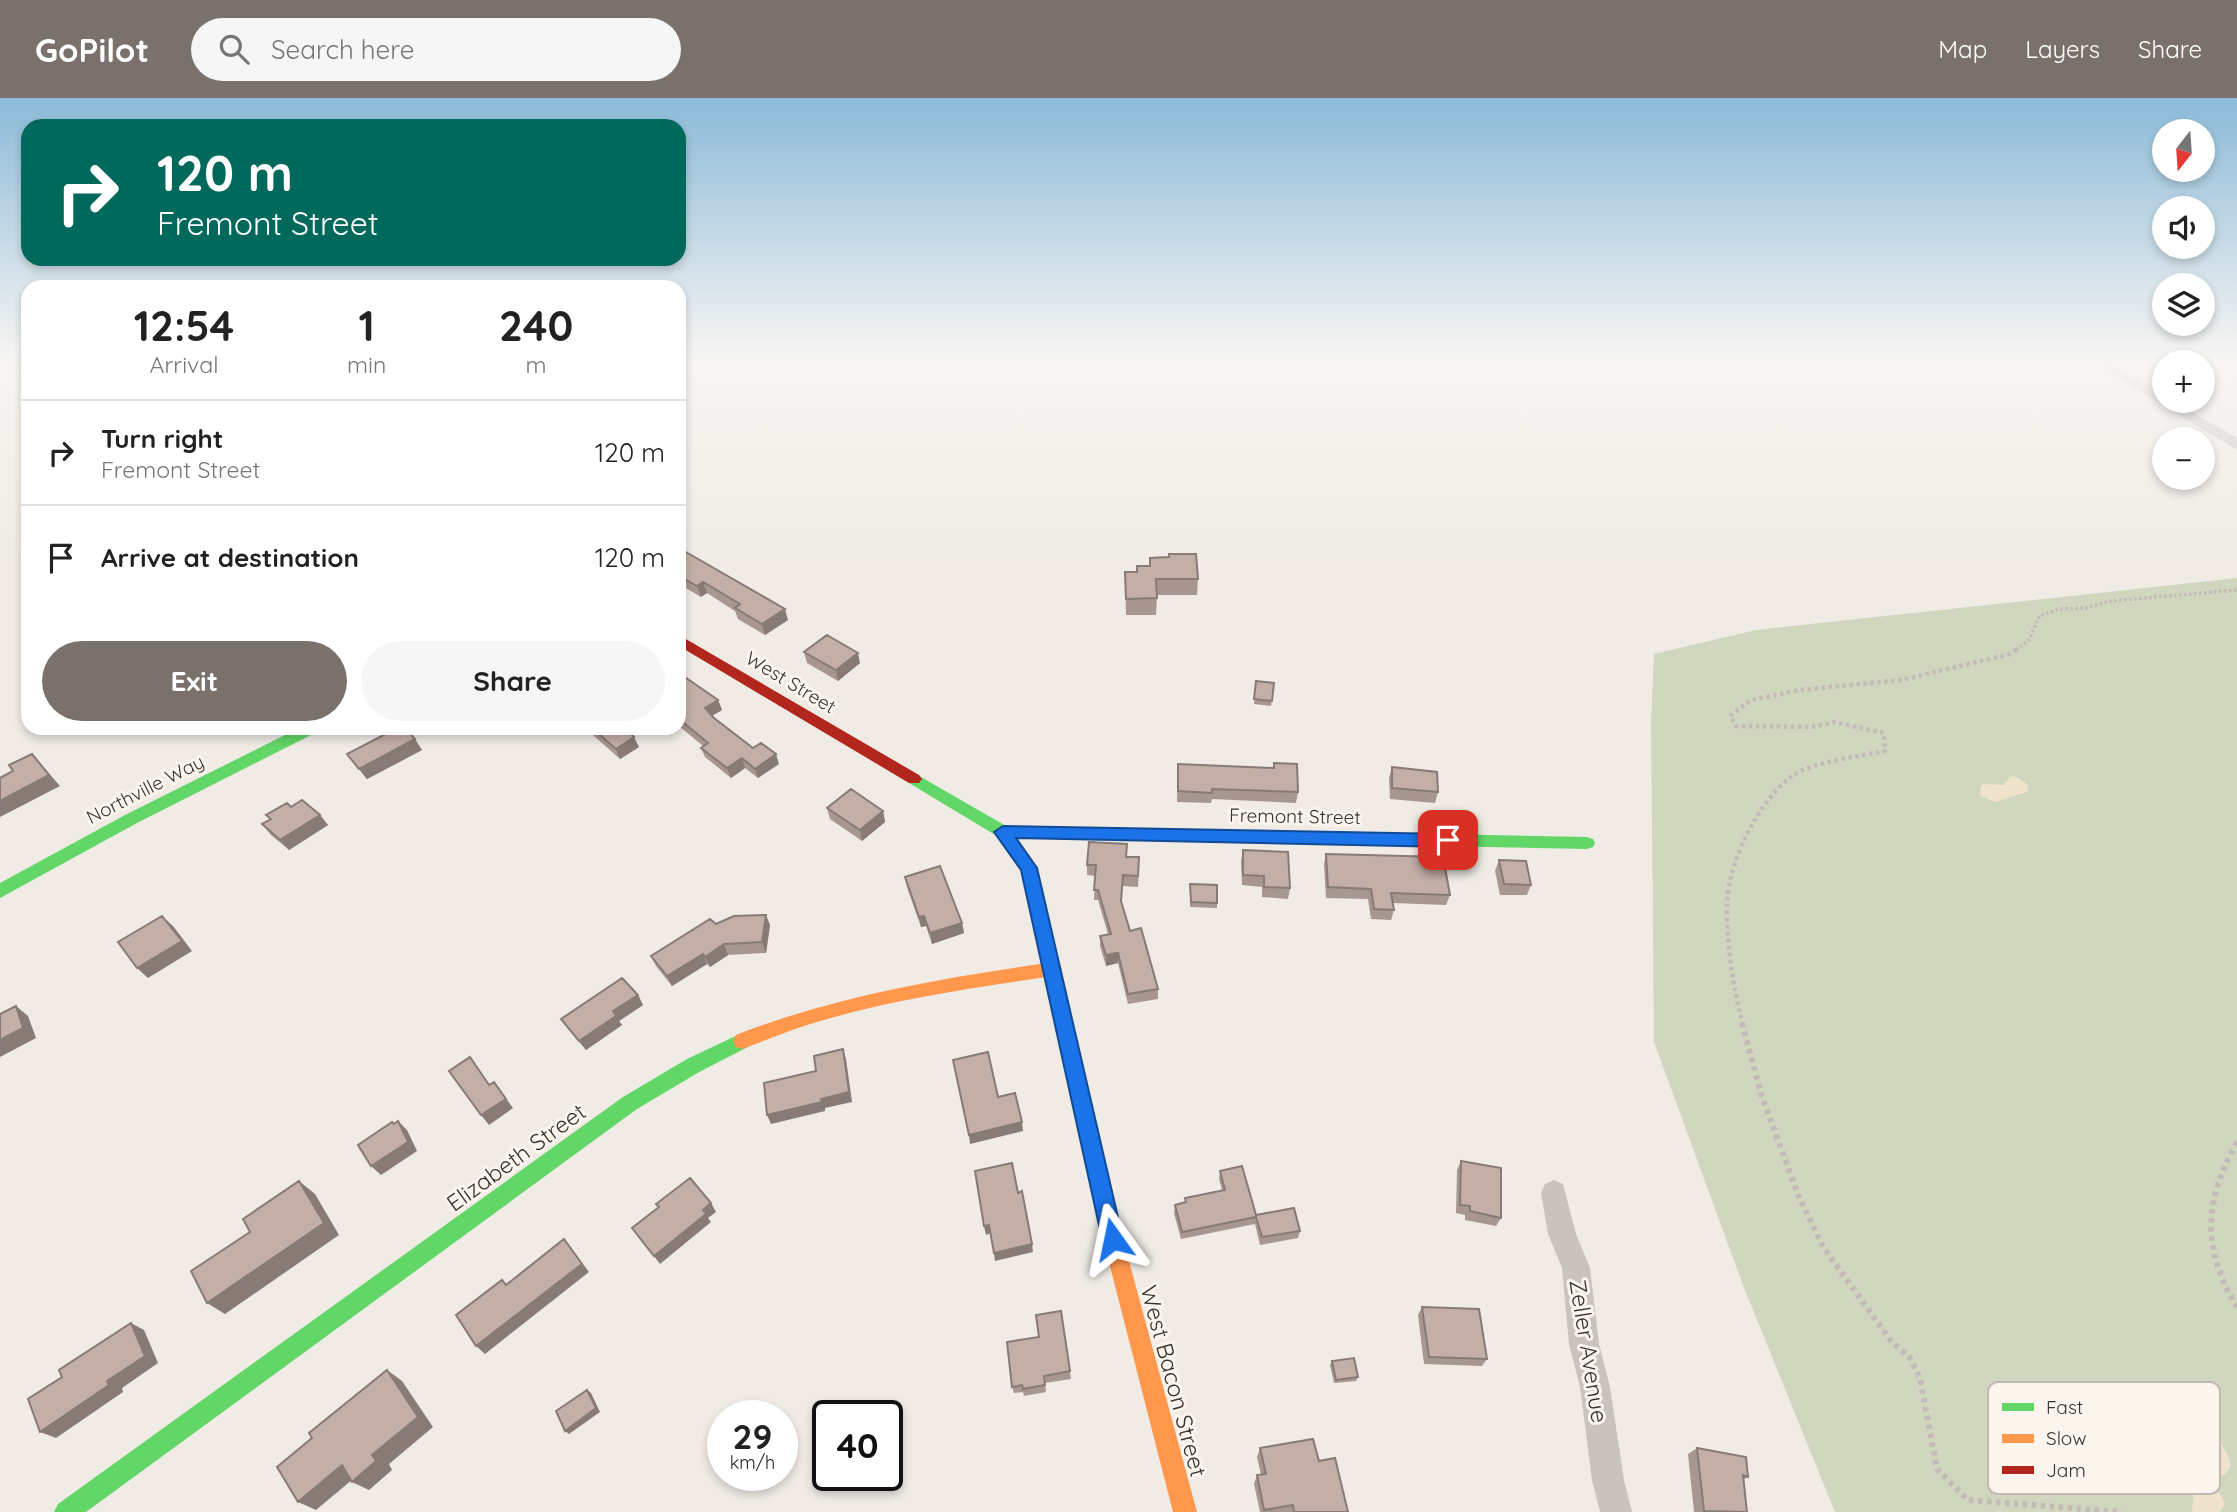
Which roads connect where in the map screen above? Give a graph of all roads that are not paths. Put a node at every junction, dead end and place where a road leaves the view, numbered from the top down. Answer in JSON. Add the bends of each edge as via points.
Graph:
{"nodes":[{"id":1,"x":2205,"y":426,"type":"edge"},
{"id":2,"x":2237,"y":445,"type":"edge"},
{"id":3,"x":686,"y":644,"type":"edge"},
{"id":4,"x":298,"y":735,"type":"edge"},
{"id":5,"x":882,"y":761,"type":"joint"},
{"id":6,"x":1003,"y":832,"type":"junction"},
{"id":7,"x":1587,"y":843,"type":"dead end"},
{"id":8,"x":0,"y":891,"type":"edge"},
{"id":9,"x":1053,"y":969,"type":"junction"},
{"id":10,"x":1554,"y":1193,"type":"dead end"},
{"id":11,"x":66,"y":1512,"type":"edge"},
{"id":12,"x":1185,"y":1512,"type":"edge"},
{"id":13,"x":1616,"y":1512,"type":"edge"}],
"edges":[{"from":1,"to":2,"type":"street"},
{"from":3,"to":5,"type":"street","name":"West Street"},
{"from":4,"to":8,"type":"street","name":"Northville Way"},
{"from":5,"to":6,"type":"street","name":"West Bacon Street"},
{"from":6,"to":7,"type":"street","name":"Fremont Street"},
{"from":6,"to":9,"type":"street","name":"West Bacon Street","via":[[1029,868]]},
{"from":9,"to":11,"type":"street","name":"Elizabeth Street","via":[[913,991],[808,1016],[720,1050],[678,1073],[630,1103]]},
{"from":9,"to":12,"type":"street","name":"West Bacon Street","via":[[1113,1239]]},
{"from":10,"to":13,"type":"street","name":"Zeller Avenue","via":[[1562,1234],[1576,1268],[1584,1344]]}]}
